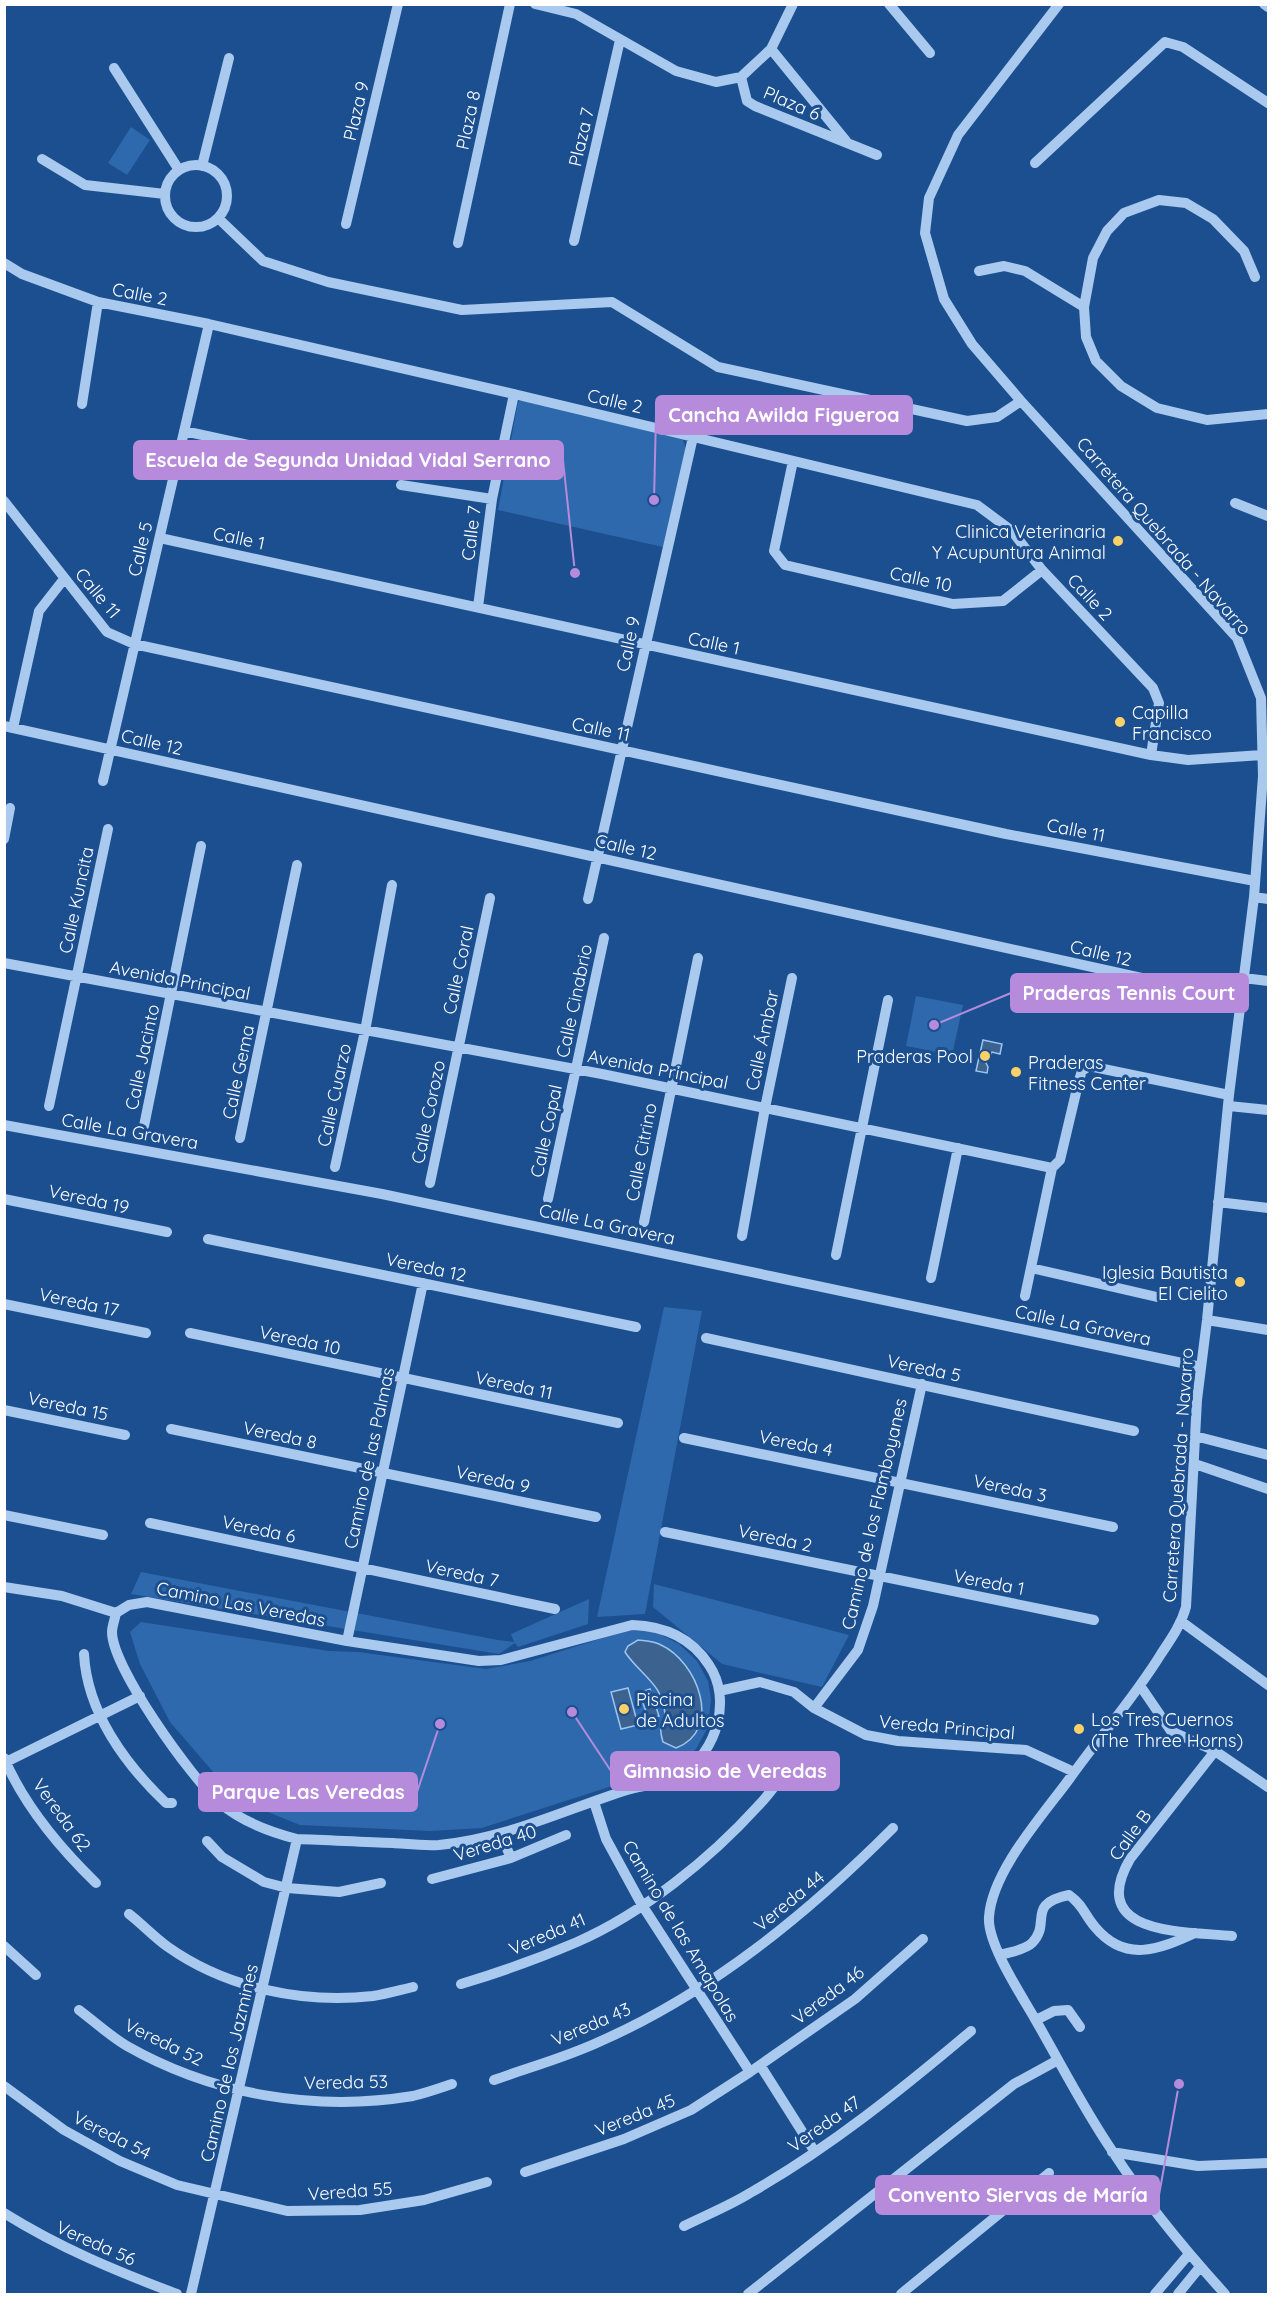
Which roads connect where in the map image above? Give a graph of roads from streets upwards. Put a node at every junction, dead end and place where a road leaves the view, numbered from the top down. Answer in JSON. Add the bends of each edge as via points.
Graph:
{"nodes":[{"id":1,"x":398,"y":4,"type":"edge"},
{"id":2,"x":510,"y":4,"type":"edge"},
{"id":3,"x":535,"y":4,"type":"edge"},
{"id":4,"x":793,"y":4,"type":"edge"},
{"id":5,"x":889,"y":4,"type":"edge"},
{"id":6,"x":1059,"y":4,"type":"edge"},
{"id":7,"x":1264,"y":4,"type":"edge"},
{"id":8,"x":1269,"y":7,"type":"edge"},
{"id":9,"x":620,"y":40,"type":"junction"},
{"id":10,"x":771,"y":49,"type":"junction"},
{"id":11,"x":930,"y":53,"type":"dead end"},
{"id":12,"x":229,"y":58,"type":"dead end"},
{"id":13,"x":114,"y":68,"type":"dead end"},
{"id":14,"x":741,"y":77,"type":"junction"},
{"id":15,"x":1269,"y":103,"type":"edge"},
{"id":16,"x":848,"y":144,"type":"junction"},
{"id":17,"x":877,"y":155,"type":"dead end"},
{"id":18,"x":42,"y":159,"type":"dead end"},
{"id":19,"x":1035,"y":163,"type":"dead end"},
{"id":20,"x":202,"y":166,"type":"junction"},
{"id":21,"x":179,"y":170,"type":"junction"},
{"id":22,"x":165,"y":194,"type":"junction"},
{"id":23,"x":218,"y":218,"type":"junction"},
{"id":24,"x":346,"y":224,"type":"dead end"},
{"id":25,"x":574,"y":240,"type":"dead end"},
{"id":26,"x":458,"y":243,"type":"dead end"},
{"id":27,"x":4,"y":263,"type":"edge"},
{"id":28,"x":979,"y":271,"type":"dead end"},
{"id":29,"x":1255,"y":278,"type":"dead end"},
{"id":30,"x":98,"y":302,"type":"junction"},
{"id":31,"x":1084,"y":307,"type":"junction"},
{"id":32,"x":209,"y":324,"type":"junction"},
{"id":33,"x":514,"y":394,"type":"junction"},
{"id":34,"x":1021,"y":401,"type":"junction"},
{"id":35,"x":82,"y":404,"type":"dead end"},
{"id":36,"x":1269,"y":414,"type":"edge"},
{"id":37,"x":184,"y":431,"type":"junction"},
{"id":38,"x":693,"y":437,"type":"junction"},
{"id":39,"x":793,"y":461,"type":"junction"},
{"id":40,"x":309,"y":464,"type":"dead end"},
{"id":41,"x":402,"y":485,"type":"dead end"},
{"id":42,"x":492,"y":499,"type":"junction"},
{"id":43,"x":4,"y":501,"type":"edge"},
{"id":44,"x":1235,"y":503,"type":"dead end"},
{"id":45,"x":1269,"y":516,"type":"edge"},
{"id":46,"x":160,"y":538,"type":"junction"},
{"id":47,"x":1042,"y":570,"type":"junction"},
{"id":48,"x":64,"y":579,"type":"junction"},
{"id":49,"x":478,"y":607,"type":"junction"},
{"id":50,"x":134,"y":644,"type":"junction"},
{"id":51,"x":644,"y":644,"type":"junction"},
{"id":52,"x":9,"y":727,"type":"edge"},
{"id":53,"x":111,"y":750,"type":"junction"},
{"id":54,"x":622,"y":751,"type":"junction"},
{"id":55,"x":1151,"y":755,"type":"junction"},
{"id":56,"x":1262,"y":755,"type":"junction"},
{"id":57,"x":103,"y":781,"type":"dead end"},
{"id":58,"x":10,"y":808,"type":"dead end"},
{"id":59,"x":108,"y":829,"type":"dead end"},
{"id":60,"x":4,"y":839,"type":"edge"},
{"id":61,"x":201,"y":846,"type":"dead end"},
{"id":62,"x":599,"y":858,"type":"junction"},
{"id":63,"x":297,"y":865,"type":"dead end"},
{"id":64,"x":1255,"y":881,"type":"junction"},
{"id":65,"x":392,"y":885,"type":"dead end"},
{"id":66,"x":1254,"y":897,"type":"junction"},
{"id":67,"x":490,"y":898,"type":"dead end"},
{"id":68,"x":1269,"y":898,"type":"edge"},
{"id":69,"x":588,"y":899,"type":"dead end"},
{"id":70,"x":604,"y":938,"type":"dead end"},
{"id":71,"x":698,"y":958,"type":"dead end"},
{"id":72,"x":4,"y":963,"type":"edge"},
{"id":73,"x":77,"y":977,"type":"junction"},
{"id":74,"x":792,"y":978,"type":"dead end"},
{"id":75,"x":1244,"y":978,"type":"junction"},
{"id":76,"x":1269,"y":981,"type":"edge"},
{"id":77,"x":172,"y":995,"type":"junction"},
{"id":78,"x":888,"y":1000,"type":"dead end"},
{"id":79,"x":1241,"y":1000,"type":"junction"},
{"id":80,"x":268,"y":1013,"type":"junction"},
{"id":81,"x":364,"y":1031,"type":"junction"},
{"id":82,"x":459,"y":1048,"type":"junction"},
{"id":83,"x":576,"y":1070,"type":"junction"},
{"id":84,"x":670,"y":1089,"type":"junction"},
{"id":85,"x":1229,"y":1101,"type":"junction"},
{"id":86,"x":49,"y":1106,"type":"dead end"},
{"id":87,"x":765,"y":1108,"type":"junction"},
{"id":88,"x":1269,"y":1110,"type":"edge"},
{"id":89,"x":4,"y":1125,"type":"edge"},
{"id":90,"x":144,"y":1126,"type":"dead end"},
{"id":91,"x":862,"y":1128,"type":"junction"},
{"id":92,"x":240,"y":1138,"type":"dead end"},
{"id":93,"x":958,"y":1148,"type":"junction"},
{"id":94,"x":335,"y":1167,"type":"dead end"},
{"id":95,"x":1052,"y":1168,"type":"junction"},
{"id":96,"x":430,"y":1183,"type":"dead end"},
{"id":97,"x":4,"y":1199,"type":"edge"},
{"id":98,"x":548,"y":1199,"type":"dead end"},
{"id":99,"x":1218,"y":1202,"type":"junction"},
{"id":100,"x":1269,"y":1208,"type":"edge"},
{"id":101,"x":644,"y":1222,"type":"dead end"},
{"id":102,"x":167,"y":1232,"type":"dead end"},
{"id":103,"x":742,"y":1236,"type":"dead end"},
{"id":104,"x":208,"y":1239,"type":"dead end"},
{"id":105,"x":836,"y":1255,"type":"dead end"},
{"id":106,"x":1031,"y":1268,"type":"junction"},
{"id":107,"x":930,"y":1278,"type":"dead end"},
{"id":108,"x":423,"y":1283,"type":"junction"},
{"id":109,"x":1025,"y":1296,"type":"dead end"},
{"id":110,"x":1157,"y":1297,"type":"dead end"},
{"id":111,"x":4,"y":1304,"type":"edge"},
{"id":112,"x":1207,"y":1320,"type":"junction"},
{"id":113,"x":636,"y":1326,"type":"dead end"},
{"id":114,"x":1269,"y":1330,"type":"edge"},
{"id":115,"x":146,"y":1333,"type":"dead end"},
{"id":116,"x":189,"y":1333,"type":"dead end"},
{"id":117,"x":706,"y":1338,"type":"dead end"},
{"id":118,"x":1201,"y":1367,"type":"junction"},
{"id":119,"x":403,"y":1378,"type":"junction"},
{"id":120,"x":922,"y":1384,"type":"junction"},
{"id":121,"x":4,"y":1410,"type":"edge"},
{"id":122,"x":618,"y":1423,"type":"dead end"},
{"id":123,"x":171,"y":1429,"type":"dead end"},
{"id":124,"x":1134,"y":1431,"type":"dead end"},
{"id":125,"x":125,"y":1435,"type":"dead end"},
{"id":126,"x":1195,"y":1436,"type":"junction"},
{"id":127,"x":684,"y":1438,"type":"dead end"},
{"id":128,"x":1269,"y":1455,"type":"edge"},
{"id":129,"x":1195,"y":1464,"type":"junction"},
{"id":130,"x":383,"y":1473,"type":"junction"},
{"id":131,"x":900,"y":1481,"type":"junction"},
{"id":132,"x":1269,"y":1489,"type":"edge"},
{"id":133,"x":4,"y":1515,"type":"edge"},
{"id":134,"x":597,"y":1517,"type":"dead end"},
{"id":135,"x":150,"y":1523,"type":"dead end"},
{"id":136,"x":1113,"y":1527,"type":"dead end"},
{"id":137,"x":665,"y":1532,"type":"dead end"},
{"id":138,"x":103,"y":1535,"type":"dead end"},
{"id":139,"x":362,"y":1568,"type":"junction"},
{"id":140,"x":878,"y":1576,"type":"junction"},
{"id":141,"x":4,"y":1587,"type":"edge"},
{"id":142,"x":555,"y":1609,"type":"dead end"},
{"id":143,"x":116,"y":1613,"type":"junction"},
{"id":144,"x":1094,"y":1620,"type":"dead end"},
{"id":145,"x":1182,"y":1622,"type":"junction"},
{"id":146,"x":347,"y":1641,"type":"junction"},
{"id":147,"x":84,"y":1654,"type":"dead end"},
{"id":148,"x":1269,"y":1685,"type":"edge"},
{"id":149,"x":1140,"y":1688,"type":"junction"},
{"id":150,"x":719,"y":1691,"type":"junction"},
{"id":151,"x":140,"y":1696,"type":"junction"},
{"id":152,"x":814,"y":1708,"type":"junction"},
{"id":153,"x":101,"y":1716,"type":"junction"},
{"id":154,"x":1215,"y":1752,"type":"junction"},
{"id":155,"x":5,"y":1761,"type":"edge"},
{"id":156,"x":789,"y":1767,"type":"dead end"},
{"id":157,"x":1074,"y":1772,"type":"junction"},
{"id":158,"x":1269,"y":1787,"type":"edge"},
{"id":159,"x":594,"y":1802,"type":"junction"},
{"id":160,"x":172,"y":1803,"type":"dead end"},
{"id":161,"x":893,"y":1828,"type":"dead end"},
{"id":162,"x":501,"y":1834,"type":"junction"},
{"id":163,"x":566,"y":1835,"type":"dead end"},
{"id":164,"x":297,"y":1839,"type":"junction"},
{"id":165,"x":207,"y":1841,"type":"dead end"},
{"id":166,"x":511,"y":1858,"type":"junction"},
{"id":167,"x":432,"y":1879,"type":"dead end"},
{"id":168,"x":96,"y":1883,"type":"dead end"},
{"id":169,"x":381,"y":1883,"type":"dead end"},
{"id":170,"x":287,"y":1888,"type":"junction"},
{"id":171,"x":642,"y":1905,"type":"junction"},
{"id":172,"x":129,"y":1914,"type":"dead end"},
{"id":173,"x":1195,"y":1933,"type":"junction"},
{"id":174,"x":1232,"y":1936,"type":"dead end"},
{"id":175,"x":923,"y":1939,"type":"dead end"},
{"id":176,"x":4,"y":1946,"type":"edge"},
{"id":177,"x":1001,"y":1955,"type":"junction"},
{"id":178,"x":36,"y":1975,"type":"dead end"},
{"id":179,"x":461,"y":1984,"type":"dead end"},
{"id":180,"x":413,"y":1987,"type":"dead end"},
{"id":181,"x":263,"y":1989,"type":"junction"},
{"id":182,"x":696,"y":1990,"type":"junction"},
{"id":183,"x":79,"y":2010,"type":"dead end"},
{"id":184,"x":1036,"y":2020,"type":"junction"},
{"id":185,"x":1080,"y":2027,"type":"dead end"},
{"id":186,"x":971,"y":2031,"type":"dead end"},
{"id":187,"x":1058,"y":2060,"type":"junction"},
{"id":188,"x":760,"y":2065,"type":"junction"},
{"id":189,"x":750,"y":2072,"type":"junction"},
{"id":190,"x":494,"y":2080,"type":"dead end"},
{"id":191,"x":452,"y":2084,"type":"dead end"},
{"id":192,"x":4,"y":2086,"type":"edge"},
{"id":193,"x":240,"y":2092,"type":"junction"},
{"id":194,"x":815,"y":2152,"type":"junction"},
{"id":195,"x":1112,"y":2152,"type":"junction"},
{"id":196,"x":1269,"y":2163,"type":"edge"},
{"id":197,"x":525,"y":2172,"type":"dead end"},
{"id":198,"x":1049,"y":2173,"type":"dead end"},
{"id":199,"x":487,"y":2182,"type":"dead end"},
{"id":200,"x":215,"y":2194,"type":"junction"},
{"id":201,"x":4,"y":2213,"type":"edge"},
{"id":202,"x":684,"y":2226,"type":"dead end"},
{"id":203,"x":1189,"y":2253,"type":"junction"},
{"id":204,"x":1200,"y":2267,"type":"junction"},
{"id":205,"x":177,"y":2295,"type":"edge"},
{"id":206,"x":192,"y":2295,"type":"edge"},
{"id":207,"x":748,"y":2295,"type":"edge"},
{"id":208,"x":900,"y":2295,"type":"edge"},
{"id":209,"x":1155,"y":2295,"type":"edge"},
{"id":210,"x":1178,"y":2295,"type":"edge"},
{"id":211,"x":1225,"y":2295,"type":"edge"}],
"edges":[{"from":1,"to":24,"type":"street","name":"Plaza 9"},
{"from":2,"to":26,"type":"street","name":"Plaza 8"},
{"from":3,"to":9,"type":"street","via":[[576,14]]},
{"from":4,"to":10,"type":"street"},
{"from":5,"to":11,"type":"street"},
{"from":6,"to":34,"type":"street","name":"Carretera Quebrada - Navarro","via":[[958,135],[928,198],[925,232],[944,299],[972,344]]},
{"from":7,"to":8,"type":"street"},
{"from":9,"to":14,"type":"street","via":[[676,71],[716,82]]},
{"from":9,"to":25,"type":"street","name":"Plaza 7"},
{"from":10,"to":14,"type":"street"},
{"from":10,"to":16,"type":"street","name":"Plaza 6"},
{"from":12,"to":20,"type":"street"},
{"from":13,"to":21,"type":"street"},
{"from":14,"to":16,"type":"street","name":"Plaza 6","via":[[747,101]]},
{"from":15,"to":19,"type":"street","via":[[1183,47],[1165,42]]},
{"from":16,"to":17,"type":"street","name":"Plaza 6"},
{"from":18,"to":22,"type":"street","via":[[85,186]]},
{"from":20,"to":21,"type":"street"},
{"from":20,"to":23,"type":"street","via":[[219,175],[226,192]]},
{"from":21,"to":22,"type":"street","via":[[172,176]]},
{"from":22,"to":23,"type":"street","via":[[171,214],[188,226],[209,224]]},
{"from":23,"to":34,"type":"street","via":[[263,261],[328,282],[462,310],[612,302],[718,367],[967,422],[997,417]]},
{"from":27,"to":30,"type":"street","name":"Calle 2","via":[[22,274]]},
{"from":28,"to":31,"type":"street","via":[[1004,266],[1025,271]]},
{"from":29,"to":31,"type":"street","via":[[1244,251],[1213,219],[1185,203],[1159,200],[1124,213],[1107,231],[1093,258]]},
{"from":30,"to":32,"type":"street","name":"Calle 2"},
{"from":30,"to":35,"type":"street"},
{"from":31,"to":36,"type":"street","via":[[1086,337],[1096,361],[1121,386],[1157,408],[1207,420]]},
{"from":32,"to":33,"type":"street","name":"Calle 2"},
{"from":32,"to":37,"type":"street","name":"Calle 5"},
{"from":33,"to":38,"type":"street","name":"Calle 2"},
{"from":33,"to":42,"type":"street","name":"Calle 7"},
{"from":34,"to":56,"type":"street","name":"Carretera Quebrada - Navarro","via":[[1237,638],[1261,698]]},
{"from":37,"to":40,"type":"street","via":[[276,451]]},
{"from":37,"to":46,"type":"street","name":"Calle 5"},
{"from":38,"to":39,"type":"street","name":"Calle 2"},
{"from":38,"to":51,"type":"street","name":"Calle 9"},
{"from":39,"to":47,"type":"street","name":"Calle 2","via":[[977,505],[1011,531]]},
{"from":39,"to":47,"type":"street","name":"Calle 10","via":[[774,550],[785,566],[953,604],[1003,601]]},
{"from":41,"to":42,"type":"street"},
{"from":42,"to":49,"type":"street","name":"Calle 7"},
{"from":43,"to":48,"type":"street","name":"Calle 11"},
{"from":44,"to":45,"type":"street"},
{"from":46,"to":49,"type":"street","name":"Calle 1"},
{"from":46,"to":50,"type":"street","name":"Calle 5"},
{"from":47,"to":55,"type":"street","name":"Calle 2","via":[[1153,688],[1159,703]]},
{"from":48,"to":50,"type":"street","name":"Calle 11","via":[[107,632]]},
{"from":48,"to":52,"type":"street","via":[[39,611]]},
{"from":49,"to":51,"type":"street","name":"Calle 1"},
{"from":50,"to":53,"type":"street","name":"Calle 5"},
{"from":50,"to":54,"type":"street","name":"Calle 11"},
{"from":51,"to":54,"type":"street","name":"Calle 9"},
{"from":51,"to":55,"type":"street","name":"Calle 1"},
{"from":52,"to":53,"type":"street","name":"Calle 12"},
{"from":53,"to":57,"type":"street","name":"Calle 5"},
{"from":53,"to":62,"type":"street","name":"Calle 12"},
{"from":54,"to":62,"type":"street","name":"Calle 9"},
{"from":54,"to":64,"type":"street","name":"Calle 11","via":[[1006,834]]},
{"from":55,"to":56,"type":"street","name":"Calle 1","via":[[1188,760]]},
{"from":56,"to":64,"type":"street","name":"Carretera Quebrada - Navarro"},
{"from":58,"to":60,"type":"street"},
{"from":59,"to":73,"type":"street","name":"Calle Kuncita"},
{"from":61,"to":77,"type":"street","name":"Calle Jacinto"},
{"from":62,"to":69,"type":"street","name":"Calle 9"},
{"from":62,"to":79,"type":"street","name":"Calle 12"},
{"from":63,"to":80,"type":"street","name":"Calle Gema"},
{"from":64,"to":66,"type":"street","name":"Carretera Quebrada - Navarro"},
{"from":65,"to":81,"type":"street","name":"Calle Cuarzo"},
{"from":66,"to":68,"type":"street"},
{"from":66,"to":75,"type":"street","name":"Carretera Quebrada - Navarro"},
{"from":67,"to":82,"type":"street","name":"Calle Coral"},
{"from":70,"to":83,"type":"street","name":"Calle Cinabrio"},
{"from":71,"to":84,"type":"street","name":"Calle Citrino"},
{"from":72,"to":73,"type":"street","name":"Avenida Principal"},
{"from":73,"to":77,"type":"street","name":"Avenida Principal"},
{"from":73,"to":86,"type":"street","name":"Calle Kuncita"},
{"from":74,"to":87,"type":"street","name":"Calle Ámbar"},
{"from":75,"to":76,"type":"street"},
{"from":75,"to":79,"type":"street","name":"Carretera Quebrada - Navarro"},
{"from":77,"to":80,"type":"street","name":"Avenida Principal"},
{"from":77,"to":90,"type":"street","name":"Calle Jacinto"},
{"from":78,"to":91,"type":"street"},
{"from":79,"to":85,"type":"street","name":"Carretera Quebrada - Navarro"},
{"from":80,"to":81,"type":"street","name":"Avenida Principal"},
{"from":80,"to":92,"type":"street","name":"Calle Gema"},
{"from":81,"to":82,"type":"street","name":"Avenida Principal"},
{"from":81,"to":94,"type":"street","name":"Calle Cuarzo"},
{"from":82,"to":83,"type":"street","name":"Avenida Principal"},
{"from":82,"to":96,"type":"street","name":"Calle Corozo"},
{"from":83,"to":84,"type":"street","name":"Avenida Principal"},
{"from":83,"to":98,"type":"street","name":"Calle Copal"},
{"from":84,"to":87,"type":"street","name":"Avenida Principal"},
{"from":84,"to":101,"type":"street","name":"Calle Citrino"},
{"from":85,"to":88,"type":"street"},
{"from":85,"to":95,"type":"street","via":[[1089,1066],[1082,1071],[1060,1160]]},
{"from":85,"to":99,"type":"street","name":"Carretera Quebrada - Navarro"},
{"from":87,"to":91,"type":"street","name":"Avenida Principal"},
{"from":87,"to":103,"type":"street","name":"Calle Ámbar"},
{"from":89,"to":118,"type":"street","name":"Calle La Gravera","via":[[382,1194]]},
{"from":91,"to":93,"type":"street","name":"Avenida Principal"},
{"from":91,"to":105,"type":"street"},
{"from":93,"to":95,"type":"street","name":"Avenida Principal"},
{"from":93,"to":107,"type":"street"},
{"from":95,"to":106,"type":"street"},
{"from":97,"to":102,"type":"street","name":"Vereda 19"},
{"from":99,"to":100,"type":"street"},
{"from":99,"to":112,"type":"street","name":"Carretera Quebrada - Navarro"},
{"from":104,"to":108,"type":"street","name":"Vereda 12"},
{"from":106,"to":109,"type":"street"},
{"from":106,"to":110,"type":"street"},
{"from":108,"to":113,"type":"street","name":"Vereda 12"},
{"from":108,"to":119,"type":"street","name":"Camino de las Palmas"},
{"from":111,"to":115,"type":"street","name":"Vereda 17"},
{"from":112,"to":114,"type":"street"},
{"from":112,"to":118,"type":"street","name":"Carretera Quebrada - Navarro"},
{"from":116,"to":119,"type":"street","name":"Vereda 10"},
{"from":117,"to":120,"type":"street","name":"Vereda 5"},
{"from":118,"to":126,"type":"street","name":"Carretera Quebrada - Navarro"},
{"from":119,"to":122,"type":"street","name":"Vereda 11"},
{"from":119,"to":130,"type":"street","name":"Camino de las Palmas"},
{"from":120,"to":124,"type":"street","name":"Vereda 5"},
{"from":120,"to":131,"type":"street","name":"Camino de los Flamboyanes"},
{"from":121,"to":125,"type":"street","name":"Vereda 15"},
{"from":123,"to":130,"type":"street","name":"Vereda 8"},
{"from":126,"to":128,"type":"street"},
{"from":126,"to":129,"type":"street","name":"Carretera Quebrada - Navarro"},
{"from":127,"to":131,"type":"street","name":"Vereda 4"},
{"from":129,"to":132,"type":"street"},
{"from":129,"to":145,"type":"street","name":"Carretera Quebrada - Navarro"},
{"from":130,"to":134,"type":"street","name":"Vereda 9"},
{"from":130,"to":139,"type":"street","name":"Camino de las Palmas"},
{"from":131,"to":136,"type":"street","name":"Vereda 3"},
{"from":131,"to":140,"type":"street","name":"Camino de los Flamboyanes"},
{"from":133,"to":138,"type":"street"},
{"from":135,"to":139,"type":"street","name":"Vereda 6"},
{"from":137,"to":140,"type":"street","name":"Vereda 2"},
{"from":139,"to":142,"type":"street","name":"Vereda 7"},
{"from":139,"to":146,"type":"street","name":"Camino de las Palmas"},
{"from":140,"to":144,"type":"street","name":"Vereda 1"},
{"from":140,"to":152,"type":"street","name":"Camino de los Flamboyanes","via":[[873,1606],[858,1650]]},
{"from":141,"to":143,"type":"street","via":[[62,1596]]},
{"from":143,"to":146,"type":"street","name":"Camino Las Veredas","via":[[129,1605],[147,1602]]},
{"from":143,"to":151,"type":"street","name":"Camino Las Veredas","via":[[112,1632]]},
{"from":145,"to":148,"type":"street"},
{"from":145,"to":149,"type":"street","name":"Carretera Quebrada - Navarro"},
{"from":146,"to":150,"type":"street","name":"Camino Las Veredas","via":[[479,1661],[501,1660],[632,1625],[653,1626],[679,1635],[697,1649],[711,1666]]},
{"from":147,"to":153,"type":"street"},
{"from":149,"to":154,"type":"street","via":[[1171,1731]]},
{"from":149,"to":157,"type":"street","name":"Carretera Quebrada - Navarro"},
{"from":150,"to":152,"type":"street","name":"Vereda Principal","via":[[760,1682],[794,1692]]},
{"from":150,"to":159,"type":"street","name":"Camino Las Veredas","via":[[722,1707],[716,1729],[701,1757],[683,1773]]},
{"from":151,"to":153,"type":"street"},
{"from":151,"to":164,"type":"street","name":"Camino Las Veredas","via":[[175,1753],[219,1802],[253,1824]]},
{"from":152,"to":157,"type":"street","name":"Vereda Principal","via":[[866,1736],[1026,1750]]},
{"from":153,"to":155,"type":"street"},
{"from":153,"to":160,"type":"street","via":[[137,1773],[166,1803]]},
{"from":154,"to":158,"type":"street"},
{"from":154,"to":173,"type":"street","name":"Calle B","via":[[1120,1876],[1118,1898],[1129,1916],[1155,1929]]},
{"from":155,"to":168,"type":"street","name":"Vereda 62","via":[[55,1839]]},
{"from":156,"to":171,"type":"street","name":"Vereda 41","via":[[760,1805],[709,1855]]},
{"from":157,"to":177,"type":"street","name":"Carretera Quebrada - Navarro","via":[[1010,1860],[999,1882],[988,1920]]},
{"from":159,"to":162,"type":"street","name":"Camino Las Veredas"},
{"from":159,"to":171,"type":"street","name":"Camino de las Amapolas","via":[[606,1839]]},
{"from":161,"to":182,"type":"street","name":"Vereda 44","via":[[847,1874],[774,1936]]},
{"from":162,"to":164,"type":"street","name":"Camino Las Veredas","via":[[437,1845]]},
{"from":162,"to":166,"type":"street"},
{"from":163,"to":166,"type":"street","name":"Vereda 40"},
{"from":164,"to":170,"type":"street","name":"Camino de los Jazmines"},
{"from":165,"to":170,"type":"street","via":[[222,1857],[264,1882]]},
{"from":166,"to":167,"type":"street","name":"Vereda 40"},
{"from":169,"to":170,"type":"street","via":[[339,1892]]},
{"from":170,"to":181,"type":"street","name":"Camino de los Jazmines"},
{"from":171,"to":179,"type":"street","name":"Vereda 41","via":[[579,1941]]},
{"from":171,"to":182,"type":"street","name":"Camino de las Amapolas"},
{"from":172,"to":181,"type":"street","via":[[167,1946],[206,1970]]},
{"from":173,"to":174,"type":"street","name":"Calle B"},
{"from":173,"to":177,"type":"street","via":[[1141,1951],[1116,1945],[1095,1926],[1080,1902],[1069,1895],[1046,1904],[1031,1945]]},
{"from":175,"to":188,"type":"street","name":"Vereda 46","via":[[855,1999]]},
{"from":176,"to":178,"type":"street"},
{"from":177,"to":184,"type":"street","name":"Carretera Quebrada - Navarro"},
{"from":180,"to":181,"type":"street","via":[[375,1996],[321,1998]]},
{"from":181,"to":193,"type":"street","name":"Camino de los Jazmines"},
{"from":182,"to":189,"type":"street","name":"Camino de las Amapolas"},
{"from":182,"to":190,"type":"street","name":"Vereda 43","via":[[600,2042]]},
{"from":183,"to":193,"type":"street","name":"Vereda 52","via":[[125,2045],[179,2071]]},
{"from":184,"to":185,"type":"street","via":[[1054,2011],[1068,2010]]},
{"from":184,"to":187,"type":"street","name":"Carretera Quebrada - Navarro"},
{"from":186,"to":194,"type":"street","name":"Vereda 47","via":[[898,2092]]},
{"from":187,"to":195,"type":"street","name":"Carretera Quebrada - Navarro"},
{"from":187,"to":207,"type":"street","via":[[1014,2084]]},
{"from":188,"to":189,"type":"street","name":"Vereda 46"},
{"from":188,"to":194,"type":"street"},
{"from":189,"to":197,"type":"street","name":"Vereda 45","via":[[691,2110],[624,2139]]},
{"from":191,"to":193,"type":"street","name":"Vereda 53","via":[[415,2096],[363,2101],[310,2102]]},
{"from":192,"to":200,"type":"street","name":"Vereda 54","via":[[64,2130],[120,2161],[177,2185]]},
{"from":193,"to":200,"type":"street","name":"Camino de los Jazmines"},
{"from":194,"to":202,"type":"street","name":"Vereda 47","via":[[749,2194]]},
{"from":195,"to":196,"type":"street","via":[[1198,2166]]},
{"from":195,"to":203,"type":"street","name":"Carretera Quebrada - Navarro"},
{"from":198,"to":208,"type":"street"},
{"from":199,"to":200,"type":"street","name":"Vereda 55","via":[[424,2200],[360,2210],[287,2211]]},
{"from":200,"to":206,"type":"street","name":"Camino de los Jazmines"},
{"from":201,"to":205,"type":"street","name":"Vereda 56","via":[[44,2238]]},
{"from":203,"to":204,"type":"street","name":"Carretera Quebrada - Navarro"},
{"from":203,"to":209,"type":"street"},
{"from":204,"to":210,"type":"street"},
{"from":204,"to":211,"type":"street","name":"Carretera Quebrada - Navarro"}]}
